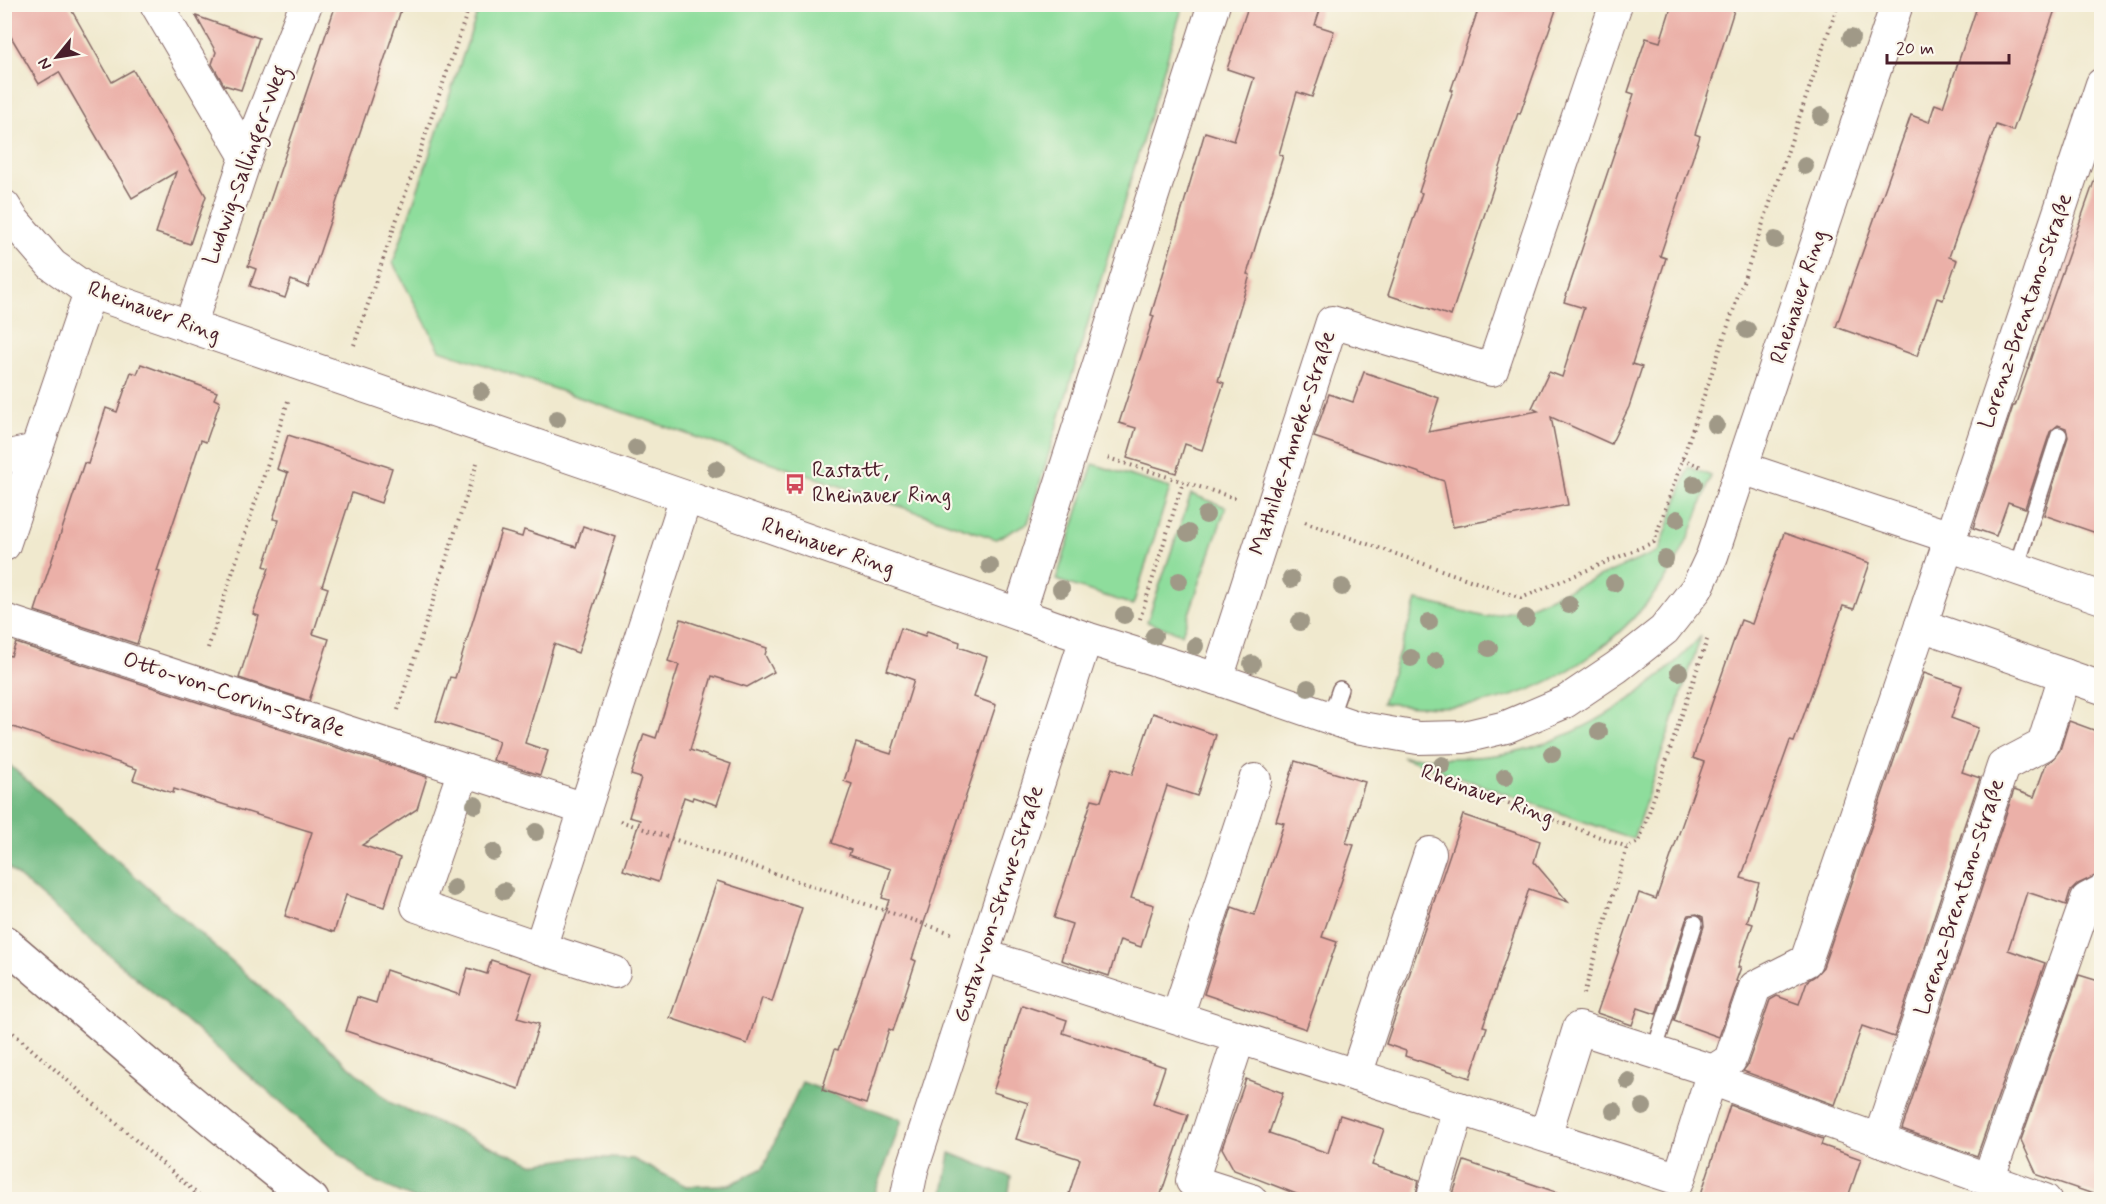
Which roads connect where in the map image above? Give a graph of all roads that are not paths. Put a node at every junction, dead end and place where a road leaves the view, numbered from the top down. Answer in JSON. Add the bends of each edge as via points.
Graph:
{"nodes":[{"id":1,"x":156,"y":4,"type":"edge"},
{"id":2,"x":306,"y":4,"type":"edge"},
{"id":3,"x":1214,"y":4,"type":"edge"},
{"id":4,"x":1616,"y":4,"type":"edge"},
{"id":5,"x":1897,"y":4,"type":"edge"},
{"id":6,"x":2102,"y":84,"type":"edge"},
{"id":7,"x":246,"y":157,"type":"junction"},
{"id":8,"x":4,"y":206,"type":"edge"},
{"id":9,"x":90,"y":292,"type":"junction"},
{"id":10,"x":190,"y":326,"type":"junction"},
{"id":11,"x":2059,"y":435,"type":"dead end"},
{"id":12,"x":36,"y":450,"type":"junction"},
{"id":13,"x":4,"y":457,"type":"edge"},
{"id":14,"x":1742,"y":468,"type":"junction"},
{"id":15,"x":686,"y":497,"type":"junction"},
{"id":16,"x":1949,"y":541,"type":"junction"},
{"id":17,"x":4,"y":545,"type":"edge"},
{"id":18,"x":2016,"y":568,"type":"junction"},
{"id":19,"x":2102,"y":598,"type":"edge"},
{"id":20,"x":1019,"y":614,"type":"junction"},
{"id":21,"x":4,"y":620,"type":"edge"},
{"id":22,"x":1921,"y":625,"type":"junction"},
{"id":23,"x":1086,"y":638,"type":"junction"},
{"id":24,"x":2065,"y":675,"type":"junction"},
{"id":25,"x":1217,"y":679,"type":"junction"},
{"id":26,"x":2102,"y":688,"type":"edge"},
{"id":27,"x":1340,"y":689,"type":"dead end"},
{"id":28,"x":1330,"y":718,"type":"junction"},
{"id":29,"x":464,"y":770,"type":"junction"},
{"id":30,"x":1255,"y":780,"type":"dead end"},
{"id":31,"x":585,"y":809,"type":"junction"},
{"id":32,"x":1430,"y":853,"type":"dead end"},
{"id":33,"x":2102,"y":891,"type":"edge"},
{"id":34,"x":1695,"y":923,"type":"dead end"},
{"id":35,"x":4,"y":942,"type":"edge"},
{"id":36,"x":540,"y":948,"type":"junction"},
{"id":37,"x":984,"y":950,"type":"junction"},
{"id":38,"x":614,"y":972,"type":"dead end"},
{"id":39,"x":1177,"y":1017,"type":"junction"},
{"id":40,"x":1239,"y":1038,"type":"junction"},
{"id":41,"x":1654,"y":1052,"type":"junction"},
{"id":42,"x":1356,"y":1075,"type":"junction"},
{"id":43,"x":1712,"y":1075,"type":"junction"},
{"id":44,"x":1459,"y":1108,"type":"junction"},
{"id":45,"x":1545,"y":1136,"type":"junction"},
{"id":46,"x":1879,"y":1140,"type":"junction"},
{"id":47,"x":1988,"y":1179,"type":"junction"},
{"id":48,"x":909,"y":1185,"type":"edge"},
{"id":49,"x":1680,"y":1189,"type":"edge"},
{"id":50,"x":312,"y":1200,"type":"edge"},
{"id":51,"x":897,"y":1200,"type":"edge"},
{"id":52,"x":1251,"y":1200,"type":"edge"},
{"id":53,"x":1432,"y":1200,"type":"edge"},
{"id":54,"x":2044,"y":1200,"type":"edge"}],
"edges":[{"from":1,"to":7,"type":"street"},
{"from":2,"to":7,"type":"street","name":"Ludwig-Sallinger-Weg"},
{"from":3,"to":20,"type":"street"},
{"from":4,"to":25,"type":"street","name":"Mathilde-Anneke-Straße","via":[[1492,370],[1332,322]]},
{"from":5,"to":14,"type":"street","name":"Rheinauer Ring"},
{"from":6,"to":16,"type":"street","name":"Lorenz-Brentano-Straße"},
{"from":7,"to":10,"type":"street","name":"Ludwig-Sallinger-Weg"},
{"from":8,"to":9,"type":"street","name":"Rheinauer Ring","via":[[52,265]]},
{"from":9,"to":10,"type":"street","name":"Rheinauer Ring"},
{"from":9,"to":12,"type":"street"},
{"from":10,"to":15,"type":"street","name":"Rheinauer Ring"},
{"from":11,"to":18,"type":"lane"},
{"from":12,"to":13,"type":"street"},
{"from":12,"to":17,"type":"street"},
{"from":14,"to":16,"type":"street"},
{"from":14,"to":28,"type":"street","name":"Rheinauer Ring","via":[[1697,588],[1664,630],[1566,702],[1506,727],[1464,737],[1418,738],[1356,727]]},
{"from":15,"to":20,"type":"street","name":"Rheinauer Ring"},
{"from":15,"to":31,"type":"street"},
{"from":16,"to":18,"type":"street"},
{"from":16,"to":22,"type":"street","name":"Lorenz-Brentano-Straße"},
{"from":18,"to":19,"type":"street"},
{"from":20,"to":23,"type":"street","name":"Rheinauer Ring"},
{"from":21,"to":29,"type":"street","name":"Otto-von-Corvin-Straße"},
{"from":22,"to":24,"type":"street"},
{"from":22,"to":43,"type":"street","name":"Lorenz-Brentano-Straße","via":[[1806,961],[1755,987],[1730,1060]]},
{"from":23,"to":25,"type":"street","name":"Rheinauer Ring"},
{"from":23,"to":37,"type":"street","name":"Gustav-von-Struve-Straße"},
{"from":24,"to":26,"type":"street"},
{"from":24,"to":46,"type":"street","name":"Lorenz-Brentano-Straße","via":[[2043,745],[2003,766]]},
{"from":25,"to":28,"type":"street","name":"Rheinauer Ring"},
{"from":27,"to":28,"type":"lane"},
{"from":29,"to":31,"type":"street","name":"Otto-von-Corvin-Straße"},
{"from":29,"to":36,"type":"street","via":[[417,906]]},
{"from":30,"to":39,"type":"street"},
{"from":31,"to":36,"type":"street"},
{"from":32,"to":42,"type":"street"},
{"from":33,"to":47,"type":"street","via":[[2087,899]]},
{"from":34,"to":41,"type":"lane"},
{"from":35,"to":50,"type":"main road"},
{"from":36,"to":38,"type":"street"},
{"from":37,"to":39,"type":"street"},
{"from":37,"to":48,"type":"street","name":"Gustav-von-Struve-Straße"},
{"from":39,"to":40,"type":"street"},
{"from":40,"to":42,"type":"street"},
{"from":40,"to":52,"type":"street","via":[[1192,1181]]},
{"from":41,"to":43,"type":"street"},
{"from":41,"to":45,"type":"street","via":[[1579,1028]]},
{"from":42,"to":44,"type":"street"},
{"from":43,"to":46,"type":"street"},
{"from":43,"to":49,"type":"street"},
{"from":44,"to":45,"type":"street"},
{"from":44,"to":53,"type":"street"},
{"from":45,"to":49,"type":"street"},
{"from":46,"to":47,"type":"street"},
{"from":47,"to":54,"type":"street"},
{"from":48,"to":51,"type":"street","name":"Gustav-von-Struve-Straße"}]}
